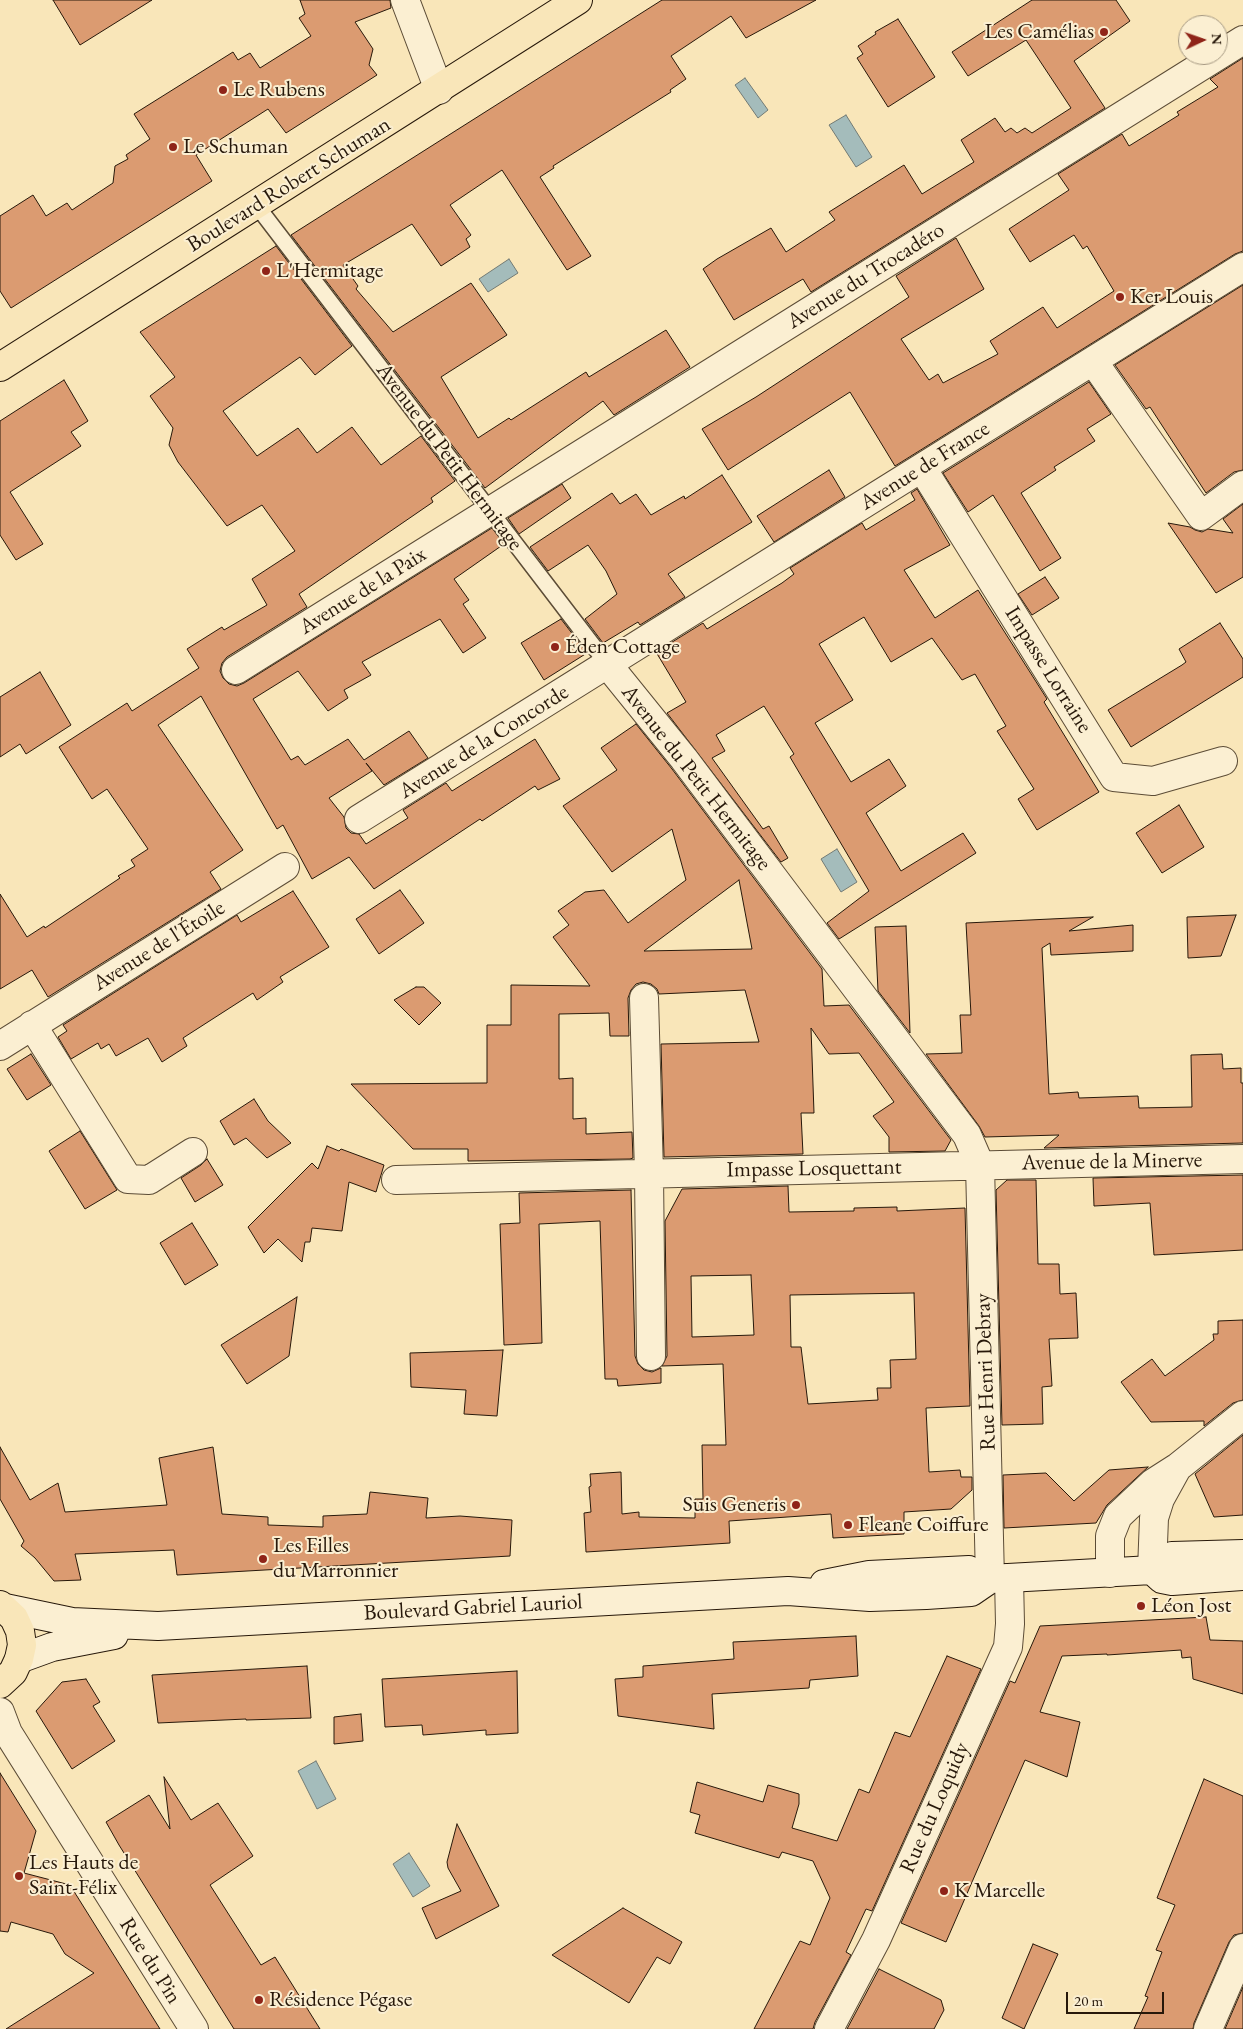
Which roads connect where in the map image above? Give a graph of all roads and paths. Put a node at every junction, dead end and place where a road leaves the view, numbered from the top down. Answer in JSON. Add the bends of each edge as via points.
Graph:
{"nodes":[{"id":1,"x":405,"y":0,"type":"edge"},
{"id":2,"x":578,"y":0,"type":"edge"},
{"id":3,"x":1243,"y":40,"type":"edge"},
{"id":4,"x":439,"y":90,"type":"junction"},
{"id":5,"x":256,"y":206,"type":"junction"},
{"id":6,"x":1241,"y":272,"type":"edge"},
{"id":7,"x":1093,"y":361,"type":"junction"},
{"id":8,"x":0,"y":368,"type":"edge"},
{"id":9,"x":922,"y":468,"type":"junction"},
{"id":10,"x":1243,"y":485,"type":"edge"},
{"id":11,"x":489,"y":511,"type":"junction"},
{"id":12,"x":608,"y":665,"type":"junction"},
{"id":13,"x":236,"y":670,"type":"dead end"},
{"id":14,"x":1223,"y":761,"type":"dead end"},
{"id":15,"x":359,"y":819,"type":"dead end"},
{"id":16,"x":285,"y":867,"type":"dead end"},
{"id":17,"x":644,"y":998,"type":"dead end"},
{"id":18,"x":32,"y":1025,"type":"junction"},
{"id":19,"x":0,"y":1046,"type":"edge"},
{"id":20,"x":192,"y":1152,"type":"dead end"},
{"id":21,"x":1243,"y":1159,"type":"edge"},
{"id":22,"x":980,"y":1165,"type":"junction"},
{"id":23,"x":649,"y":1173,"type":"junction"},
{"id":24,"x":396,"y":1180,"type":"dead end"},
{"id":25,"x":650,"y":1356,"type":"dead end"},
{"id":26,"x":1243,"y":1415,"type":"edge"},
{"id":27,"x":1178,"y":1467,"type":"junction"},
{"id":28,"x":1243,"y":1554,"type":"edge"},
{"id":29,"x":1152,"y":1570,"type":"junction"},
{"id":30,"x":1110,"y":1572,"type":"junction"},
{"id":31,"x":1243,"y":1576,"type":"edge"},
{"id":32,"x":1000,"y":1578,"type":"junction"},
{"id":33,"x":2,"y":1606,"type":"edge"},
{"id":34,"x":158,"y":1626,"type":"junction"},
{"id":35,"x":19,"y":1659,"type":"junction"},
{"id":36,"x":0,"y":1684,"type":"edge"},
{"id":37,"x":0,"y":1712,"type":"edge"},
{"id":38,"x":1243,"y":1948,"type":"edge"},
{"id":39,"x":194,"y":2029,"type":"edge"},
{"id":40,"x":829,"y":2029,"type":"edge"},
{"id":41,"x":1208,"y":2029,"type":"edge"}],
"edges":[{"from":1,"to":4,"type":"street"},
{"from":2,"to":4,"type":"main road","name":"Boulevard Robert Schuman"},
{"from":3,"to":11,"type":"street","name":"Avenue du Trocadéro"},
{"from":4,"to":5,"type":"main road","name":"Boulevard Robert Schuman"},
{"from":5,"to":8,"type":"main road","name":"Boulevard Robert Schuman"},
{"from":5,"to":11,"type":"lane","name":"Avenue du Petit Hermitage"},
{"from":6,"to":7,"type":"street","name":"Avenue de France"},
{"from":7,"to":9,"type":"street","name":"Avenue de France"},
{"from":7,"to":10,"type":"street","via":[[1201,516]]},
{"from":9,"to":12,"type":"street","name":"Avenue de France"},
{"from":9,"to":14,"type":"street","name":"Impasse Lorraine","via":[[1114,777],[1153,781]]},
{"from":11,"to":12,"type":"lane","name":"Avenue du Petit Hermitage"},
{"from":11,"to":13,"type":"street","name":"Avenue de la Paix"},
{"from":12,"to":15,"type":"street","name":"Avenue de la Concorde"},
{"from":12,"to":22,"type":"street","name":"Avenue du Petit Hermitage","via":[[684,759],[967,1136]]},
{"from":16,"to":18,"type":"street","name":"Avenue de l'Étoile"},
{"from":17,"to":23,"type":"street"},
{"from":18,"to":19,"type":"street","name":"Avenue de l'Étoile"},
{"from":18,"to":20,"type":"street","via":[[128,1179],[149,1180]]},
{"from":21,"to":22,"type":"street","name":"Avenue de la Minerve"},
{"from":22,"to":23,"type":"street","name":"Impasse Losquettant"},
{"from":22,"to":32,"type":"street","name":"Rue Henri Debray"},
{"from":23,"to":24,"type":"street","name":"Impasse Losquettant"},
{"from":23,"to":25,"type":"street"},
{"from":26,"to":27,"type":"street"},
{"from":27,"to":29,"type":"street","via":[[1160,1499],[1154,1518]]},
{"from":27,"to":30,"type":"street","via":[[1153,1483],[1118,1516],[1110,1536]]},
{"from":28,"to":29,"type":"street","via":[[1172,1556]]},
{"from":29,"to":30,"type":"street","name":"Boulevard Gabriel Lauriol"},
{"from":29,"to":31,"type":"street","via":[[1162,1579],[1172,1582]]},
{"from":30,"to":32,"type":"street","name":"Boulevard Gabriel Lauriol"},
{"from":32,"to":34,"type":"street","name":"Boulevard Gabriel Lauriol","via":[[969,1570],[869,1576],[788,1591]]},
{"from":32,"to":40,"type":"street","name":"Rue du Loquidy","via":[[1010,1624],[1008,1647],[876,1940]]},
{"from":33,"to":34,"type":"street","name":"Boulevard Gabriel Lauriol","via":[[72,1622]]},
{"from":33,"to":35,"type":"main road","via":[[14,1618],[20,1631]]},
{"from":34,"to":35,"type":"street","name":"Boulevard Gabriel Lauriol","via":[[52,1647]]},
{"from":35,"to":36,"type":"main road","via":[[13,1672]]},
{"from":37,"to":39,"type":"street","name":"Rue du Pin","via":[[8,1733]]},
{"from":38,"to":41,"type":"street"}]}
